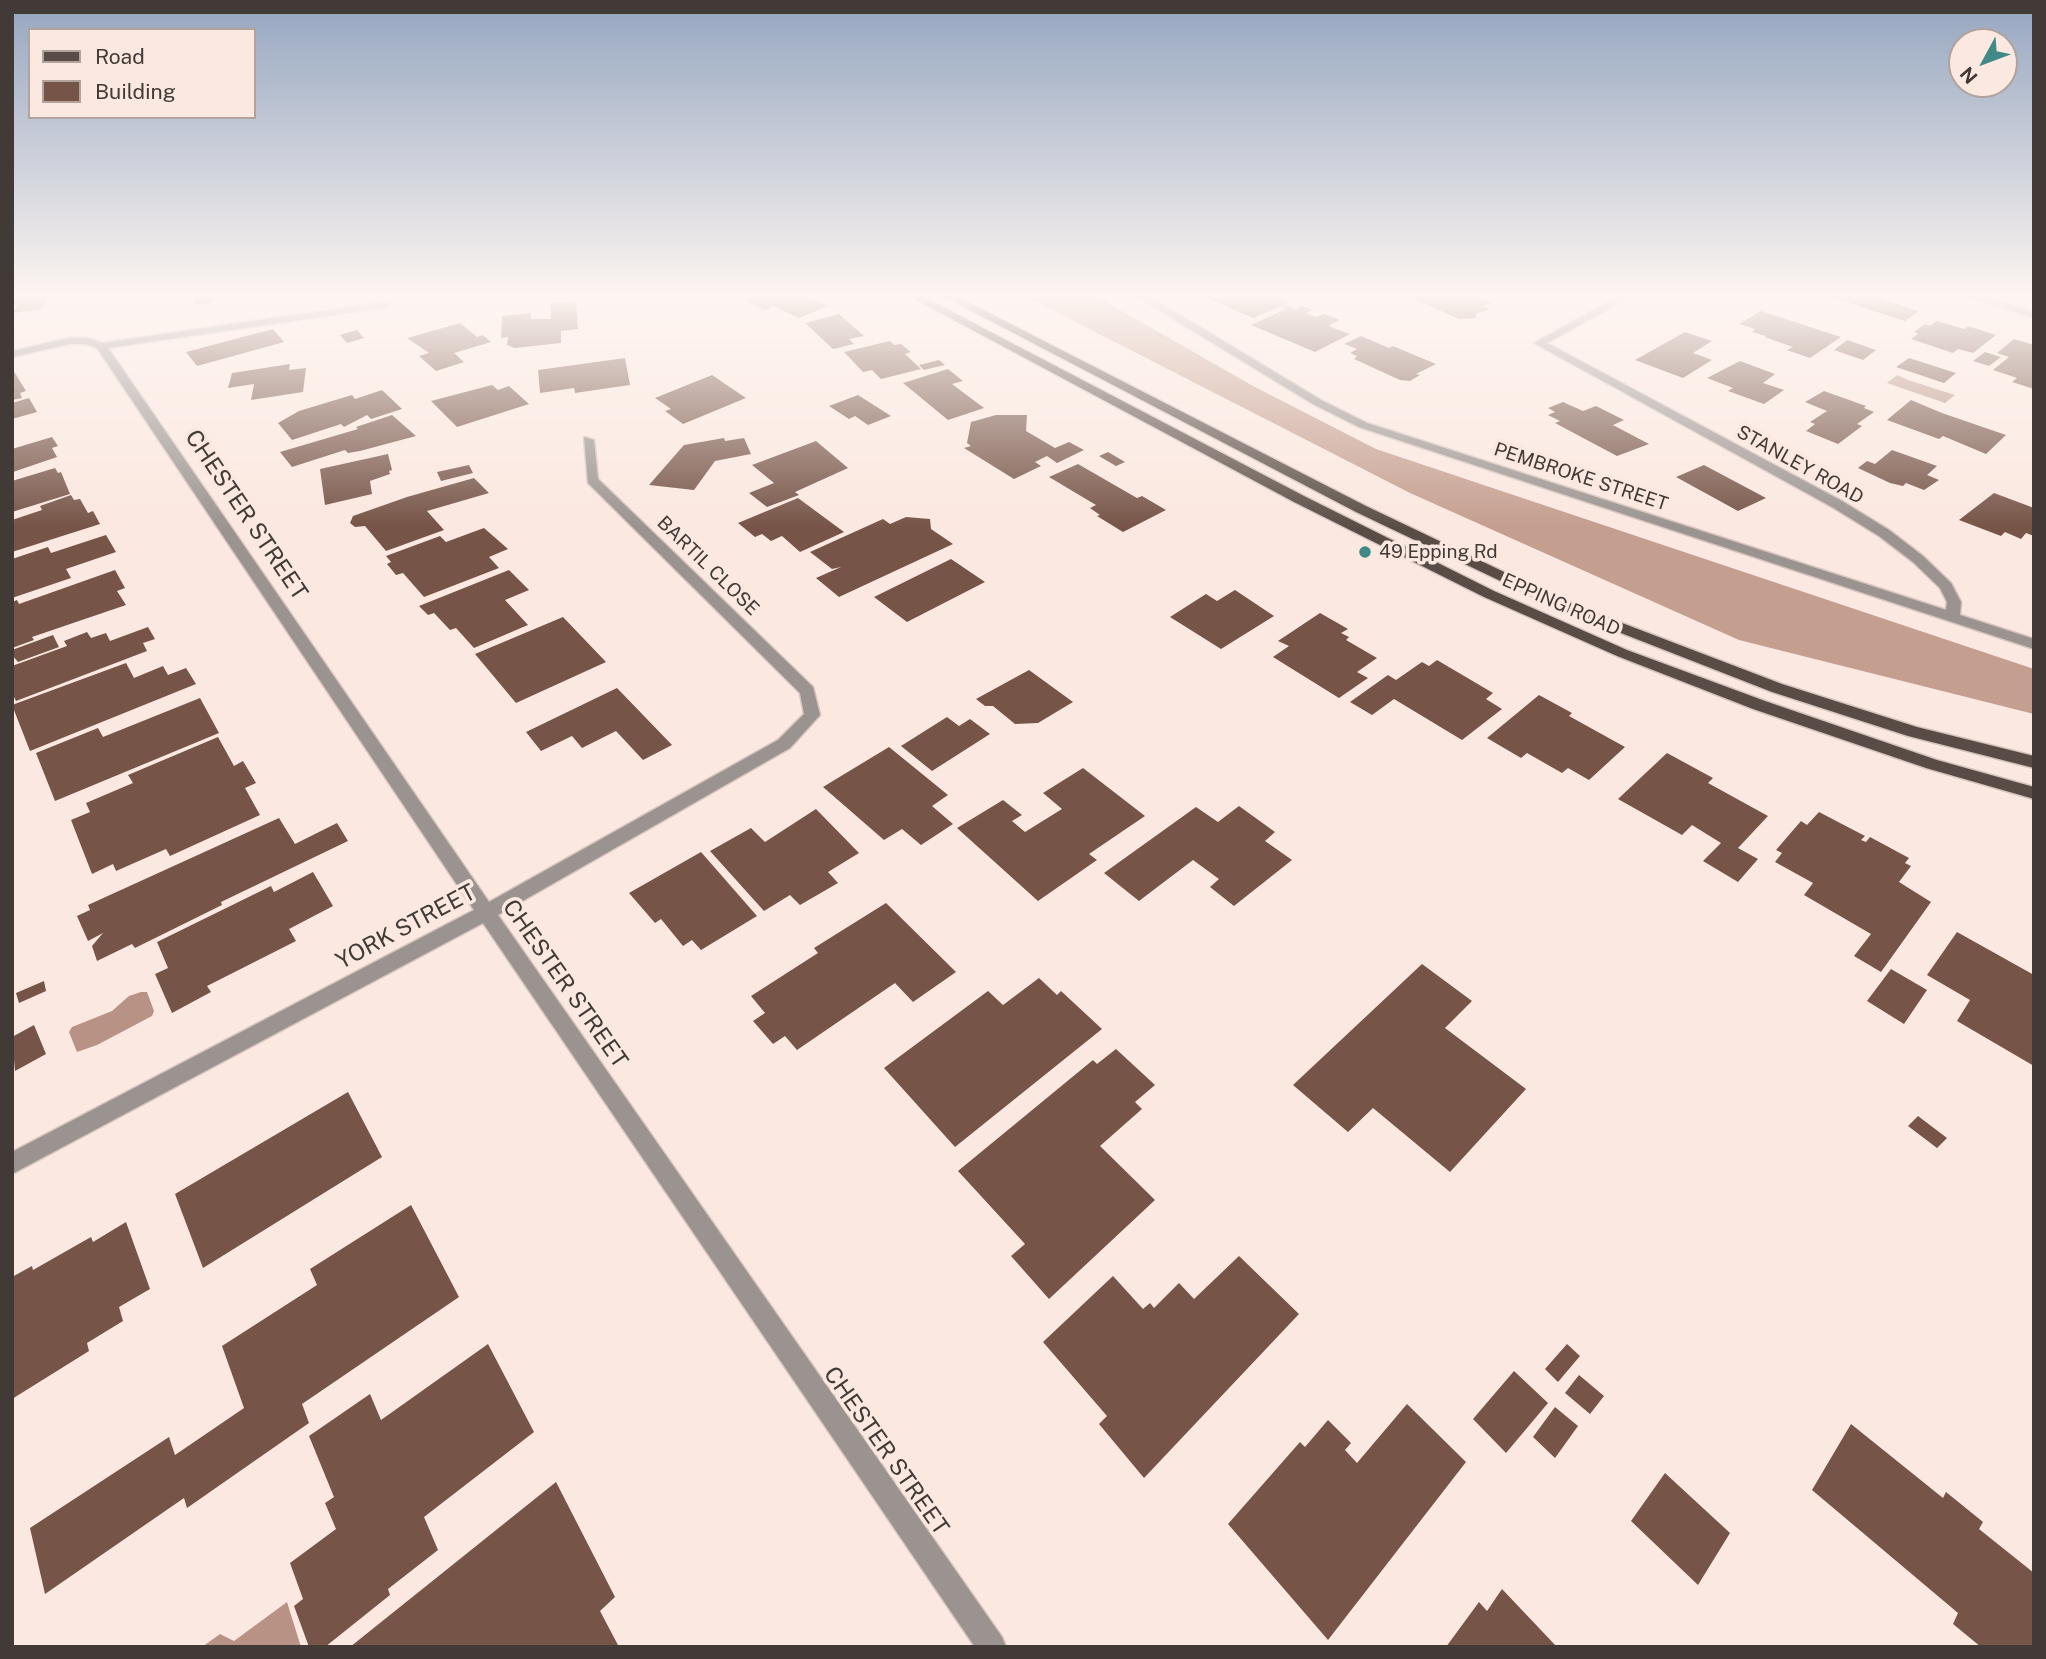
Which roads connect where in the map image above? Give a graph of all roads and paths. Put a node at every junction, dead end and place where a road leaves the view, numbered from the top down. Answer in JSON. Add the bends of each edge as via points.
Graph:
{"nodes":[{"id":1,"x":119,"y":372,"type":"edge"},
{"id":2,"x":1059,"y":372,"type":"edge"},
{"id":3,"x":1096,"y":372,"type":"edge"},
{"id":4,"x":1268,"y":372,"type":"edge"},
{"id":5,"x":1593,"y":372,"type":"edge"},
{"id":6,"x":588,"y":440,"type":"dead end"},
{"id":7,"x":1954,"y":618,"type":"junction"},
{"id":8,"x":2034,"y":644,"type":"edge"},
{"id":9,"x":812,"y":715,"type":"joint"},
{"id":10,"x":2034,"y":762,"type":"edge"},
{"id":11,"x":2034,"y":793,"type":"edge"},
{"id":12,"x":486,"y":913,"type":"junction"},
{"id":13,"x":12,"y":1164,"type":"edge"},
{"id":14,"x":992,"y":1647,"type":"edge"}],
"edges":[{"from":1,"to":12,"type":"street","name":"CHESTER STREET"},
{"from":2,"to":11,"type":"main road","name":"EPPING ROAD","via":[[1501,600],[1622,653],[1932,764]]},
{"from":3,"to":10,"type":"main road","name":"EPPING ROAD","via":[[1361,509],[1562,605],[1777,688],[1914,732]]},
{"from":4,"to":7,"type":"street","name":"PEMBROKE STREET","via":[[1363,425]]},
{"from":5,"to":7,"type":"street","name":"STANLEY ROAD","via":[[1884,533],[1946,586],[1954,602]]},
{"from":6,"to":9,"type":"street","name":"BARTIL CLOSE","via":[[592,480],[808,691]]},
{"from":7,"to":8,"type":"street","name":"PEMBROKE STREET"},
{"from":9,"to":12,"type":"street","name":"YORK STREET","via":[[784,744]]},
{"from":12,"to":13,"type":"street","name":"YORK STREET"},
{"from":12,"to":14,"type":"street","name":"CHESTER STREET"}]}
